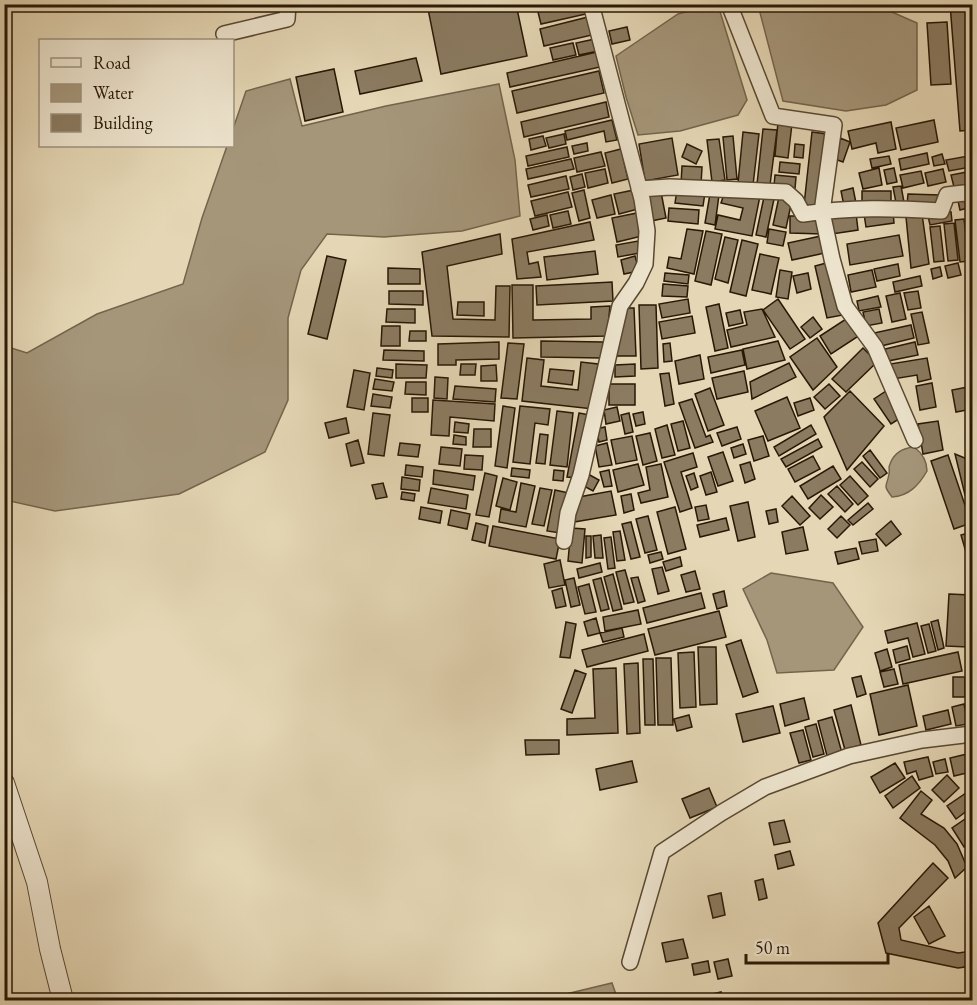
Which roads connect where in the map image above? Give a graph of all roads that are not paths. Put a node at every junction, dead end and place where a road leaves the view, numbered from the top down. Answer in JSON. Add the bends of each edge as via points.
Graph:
{"nodes":[{"id":1,"x":288,"y":4,"type":"edge"},
{"id":2,"x":591,"y":4,"type":"edge"},
{"id":3,"x":729,"y":4,"type":"edge"},
{"id":4,"x":224,"y":34,"type":"dead end"},
{"id":5,"x":639,"y":189,"type":"junction"},
{"id":6,"x":972,"y":196,"type":"edge"},
{"id":7,"x":822,"y":212,"type":"junction"},
{"id":8,"x":915,"y":440,"type":"dead end"},
{"id":9,"x":564,"y":541,"type":"dead end"},
{"id":10,"x":972,"y":734,"type":"edge"},
{"id":11,"x":4,"y":783,"type":"edge"},
{"id":12,"x":630,"y":962,"type":"dead end"},
{"id":13,"x":63,"y":1000,"type":"edge"}],
"edges":[{"from":1,"to":4,"type":"street","via":[[286,19]]},
{"from":2,"to":5,"type":"street"},
{"from":3,"to":7,"type":"street","via":[[773,116],[834,125]]},
{"from":5,"to":7,"type":"street","via":[[786,192],[803,214]]},
{"from":5,"to":9,"type":"street","via":[[647,231],[645,264],[620,306]]},
{"from":6,"to":7,"type":"street","via":[[947,195],[941,211],[854,208]]},
{"from":7,"to":8,"type":"street","via":[[845,306],[875,347]]},
{"from":10,"to":12,"type":"street","via":[[849,756],[765,787],[662,852]]},
{"from":11,"to":13,"type":"street","via":[[37,882]]}]}
